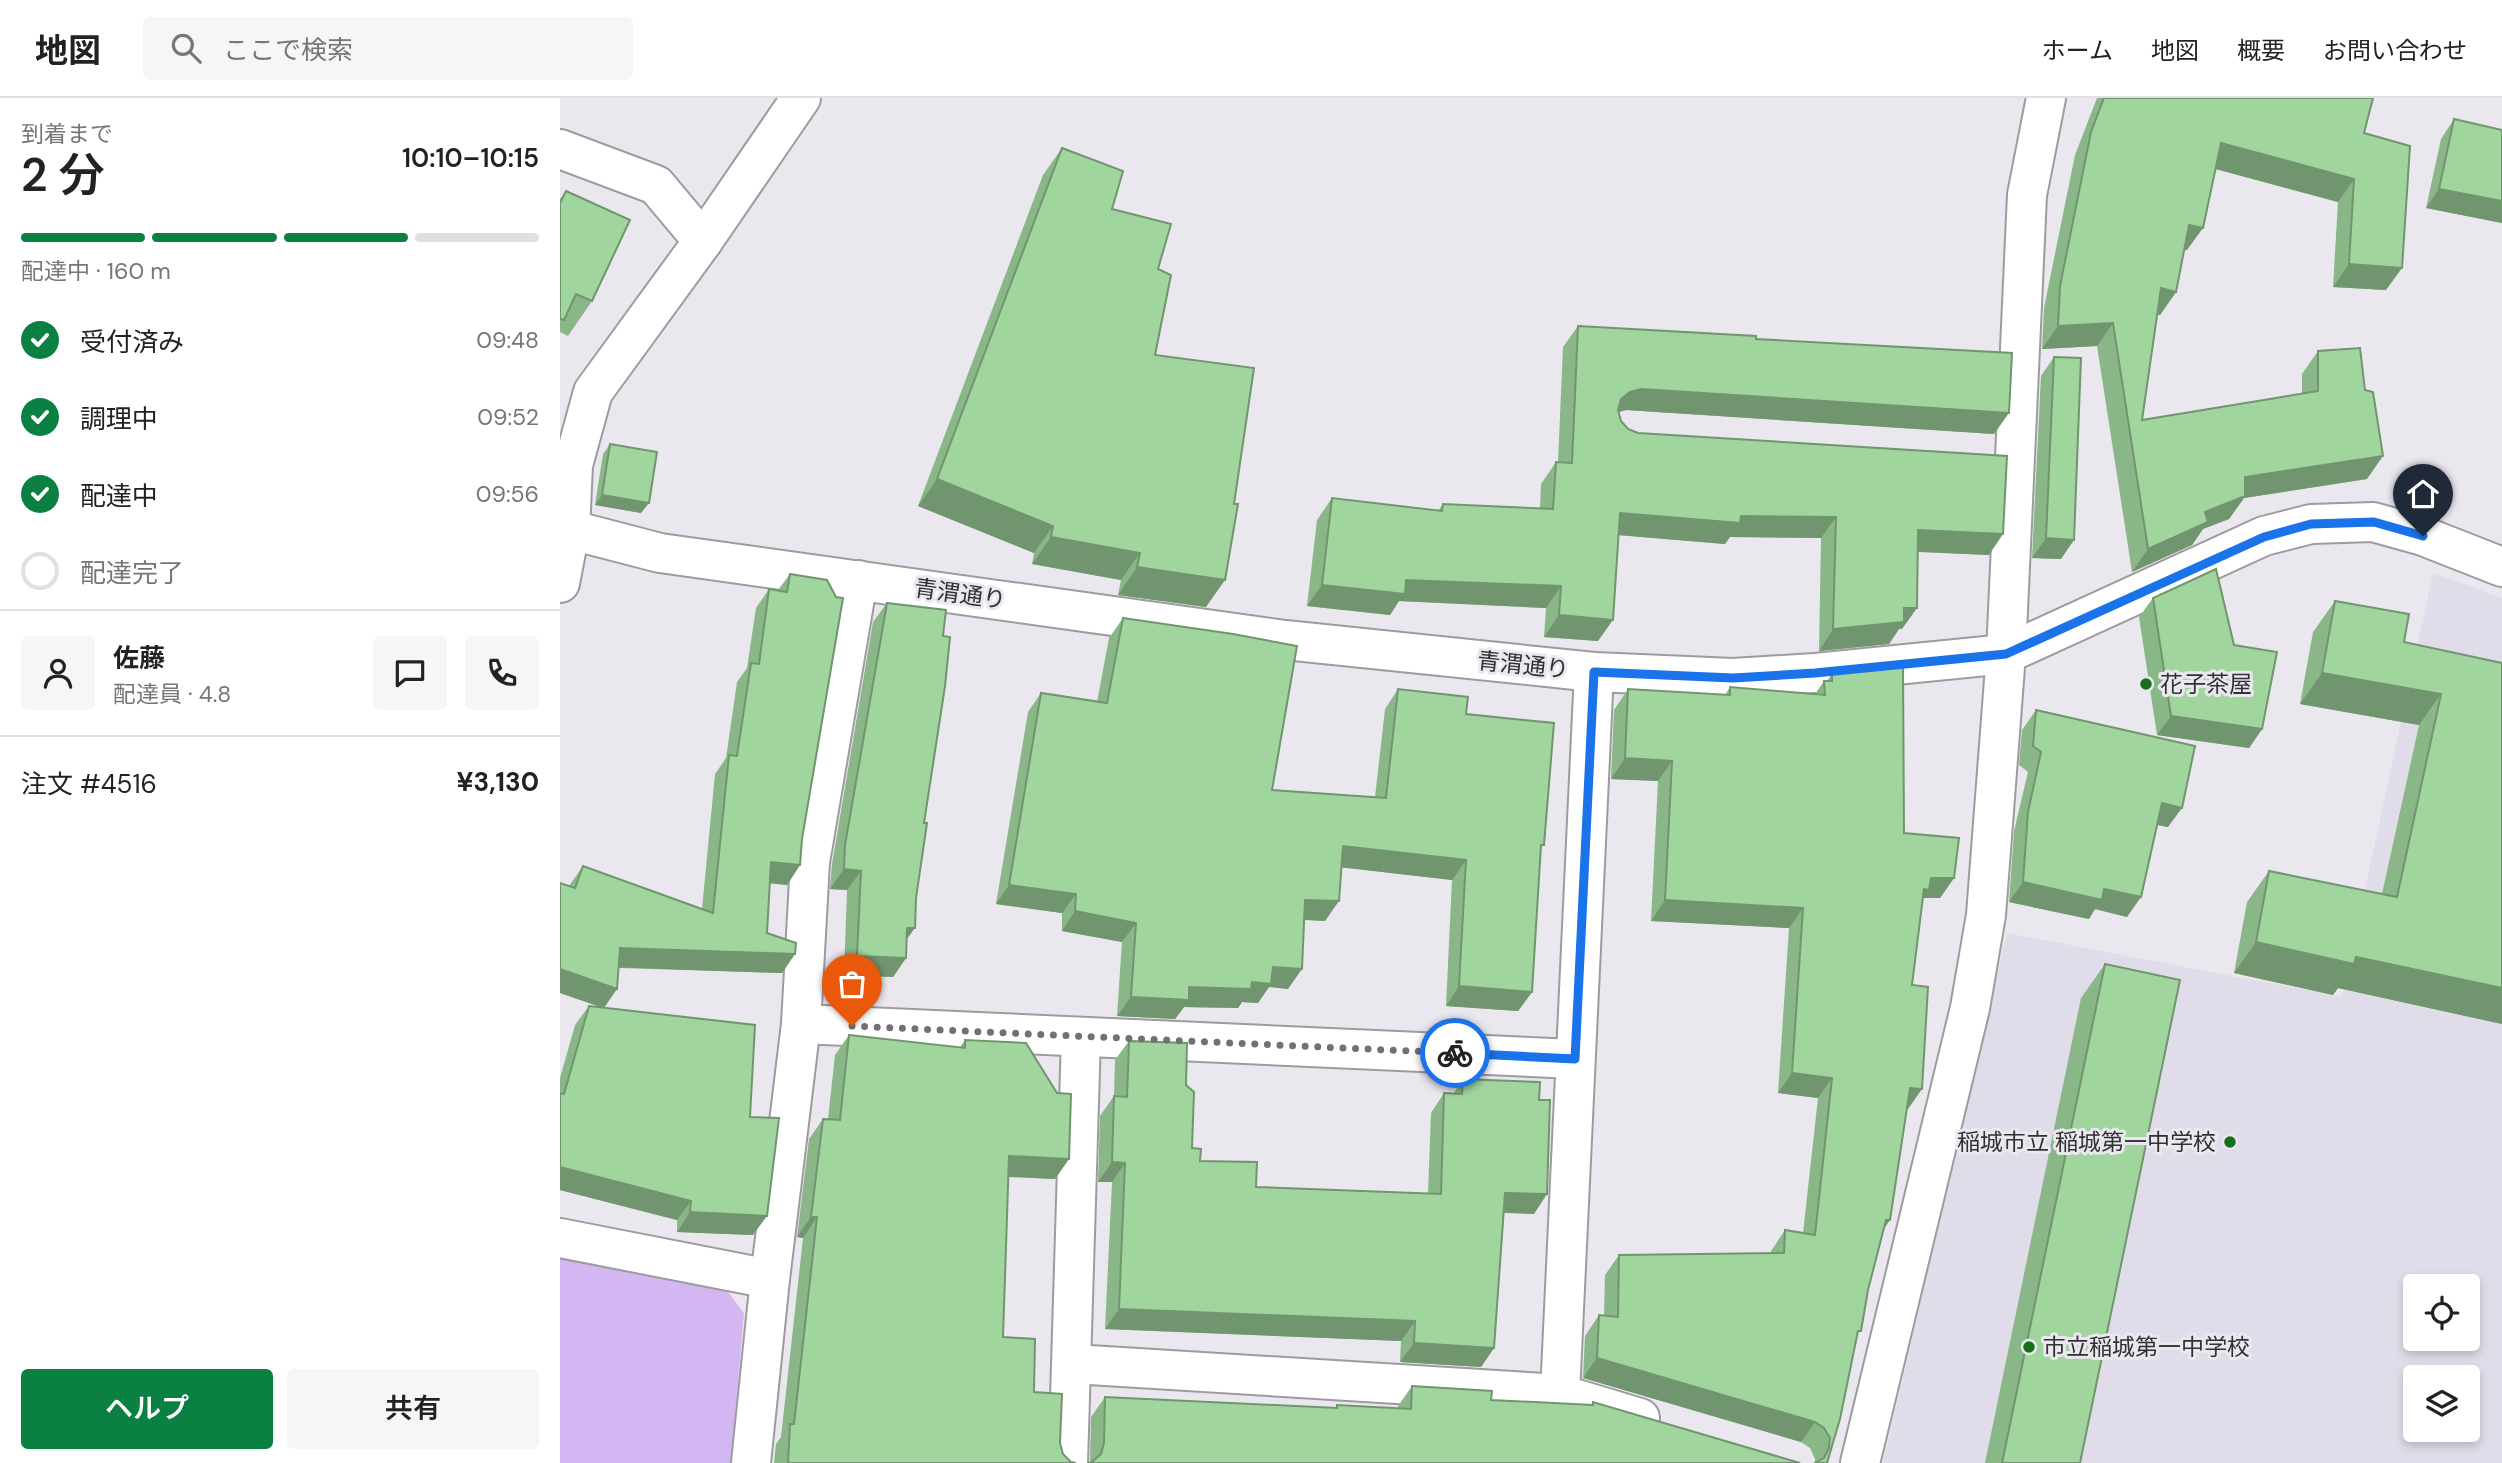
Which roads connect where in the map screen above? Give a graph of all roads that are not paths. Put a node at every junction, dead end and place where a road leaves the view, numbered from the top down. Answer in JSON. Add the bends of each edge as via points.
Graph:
{"nodes":[{"id":1,"x":801,"y":98,"type":"edge"},
{"id":2,"x":2046,"y":98,"type":"edge"},
{"id":3,"x":560,"y":149,"type":"edge"},
{"id":4,"x":703,"y":241,"type":"junction"},
{"id":5,"x":565,"y":529,"type":"edge"},
{"id":6,"x":2502,"y":567,"type":"edge"},
{"id":7,"x":858,"y":580,"type":"junction"},
{"id":8,"x":560,"y":583,"type":"edge"},
{"id":9,"x":2006,"y":654,"type":"junction"},
{"id":10,"x":1594,"y":672,"type":"junction"},
{"id":11,"x":802,"y":1024,"type":"junction"},
{"id":12,"x":1082,"y":1037,"type":"junction"},
{"id":13,"x":1575,"y":1059,"type":"junction"},
{"id":14,"x":560,"y":1238,"type":"edge"},
{"id":15,"x":770,"y":1279,"type":"junction"},
{"id":16,"x":1073,"y":1364,"type":"junction"},
{"id":17,"x":1560,"y":1394,"type":"junction"},
{"id":18,"x":1677,"y":1429,"type":"edge"},
{"id":19,"x":751,"y":1463,"type":"edge"},
{"id":20,"x":1068,"y":1463,"type":"edge"},
{"id":21,"x":1860,"y":1463,"type":"edge"}],
"edges":[{"from":1,"to":4,"type":"street"},
{"from":2,"to":9,"type":"street","via":[[2027,195],[2001,456]]},
{"from":3,"to":4,"type":"street","via":[[656,185]]},
{"from":4,"to":5,"type":"street","via":[[593,392],[573,465]]},
{"from":5,"to":7,"type":"street","name":"青渭通り","via":[[660,553]]},
{"from":5,"to":8,"type":"street"},
{"from":6,"to":9,"type":"street","name":"青渭通り","via":[[2374,522],[2311,524],[2264,537]]},
{"from":7,"to":10,"type":"street","name":"青渭通り","via":[[1285,640]]},
{"from":7,"to":11,"type":"street","via":[[810,862]]},
{"from":9,"to":10,"type":"street","name":"青渭通り","via":[[1733,678]]},
{"from":9,"to":21,"type":"street","via":[[1986,915],[1970,1008]]},
{"from":10,"to":13,"type":"street"},
{"from":11,"to":12,"type":"street"},
{"from":11,"to":15,"type":"street"},
{"from":12,"to":13,"type":"street"},
{"from":12,"to":16,"type":"street"},
{"from":13,"to":17,"type":"street"},
{"from":14,"to":15,"type":"street"},
{"from":15,"to":19,"type":"street"},
{"from":16,"to":17,"type":"street"},
{"from":16,"to":20,"type":"street"},
{"from":17,"to":18,"type":"street"}]}
